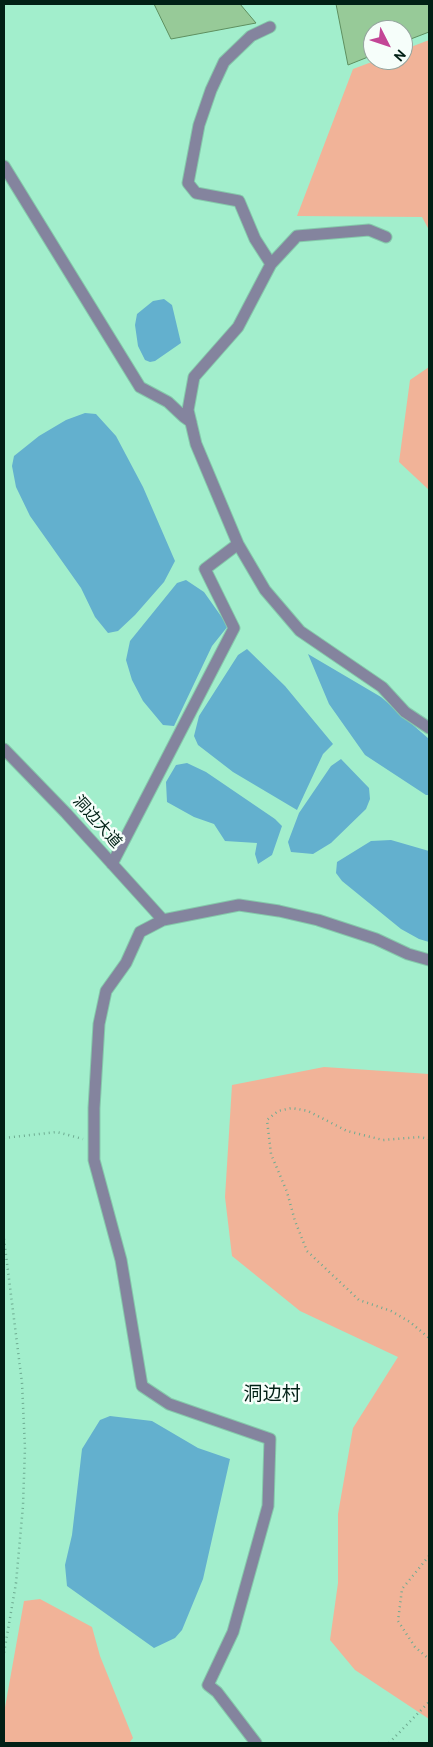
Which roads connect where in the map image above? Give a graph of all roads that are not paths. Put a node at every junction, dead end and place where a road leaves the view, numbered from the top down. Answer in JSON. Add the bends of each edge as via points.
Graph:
{"nodes":[{"id":1,"x":270,"y":27,"type":"dead end"},
{"id":2,"x":4,"y":166,"type":"edge"},
{"id":3,"x":386,"y":237,"type":"dead end"},
{"id":4,"x":271,"y":264,"type":"junction"},
{"id":5,"x":191,"y":422,"type":"junction"},
{"id":6,"x":238,"y":544,"type":"junction"},
{"id":7,"x":429,"y":728,"type":"edge"},
{"id":8,"x":4,"y":749,"type":"edge"},
{"id":9,"x":112,"y":864,"type":"junction"},
{"id":10,"x":163,"y":920,"type":"junction"},
{"id":11,"x":429,"y":960,"type":"edge"},
{"id":12,"x":256,"y":1743,"type":"edge"}],
"edges":[{"from":1,"to":4,"type":"street","via":[[251,36],[224,62],[199,125],[188,183],[196,193],[239,201],[255,239]]},
{"from":2,"to":5,"type":"street","via":[[140,387],[168,402]]},
{"from":3,"to":4,"type":"street","via":[[369,230],[296,236]]},
{"from":4,"to":5,"type":"street","via":[[238,327],[194,377],[188,410]]},
{"from":5,"to":6,"type":"street","via":[[196,444]]},
{"from":6,"to":7,"type":"street","via":[[265,590],[300,631],[382,686],[405,712]]},
{"from":6,"to":9,"type":"street","via":[[205,569],[234,628]]},
{"from":8,"to":9,"type":"street","name":"洞边大道"},
{"from":9,"to":10,"type":"street","name":"洞边大道"},
{"from":10,"to":11,"type":"street","via":[[239,905],[280,910],[376,939]]},
{"from":10,"to":12,"type":"street","via":[[140,932],[126,963],[106,991],[99,1024],[94,1160],[121,1260],[142,1386],[169,1404],[270,1439],[268,1506],[233,1632],[208,1685]]}]}
